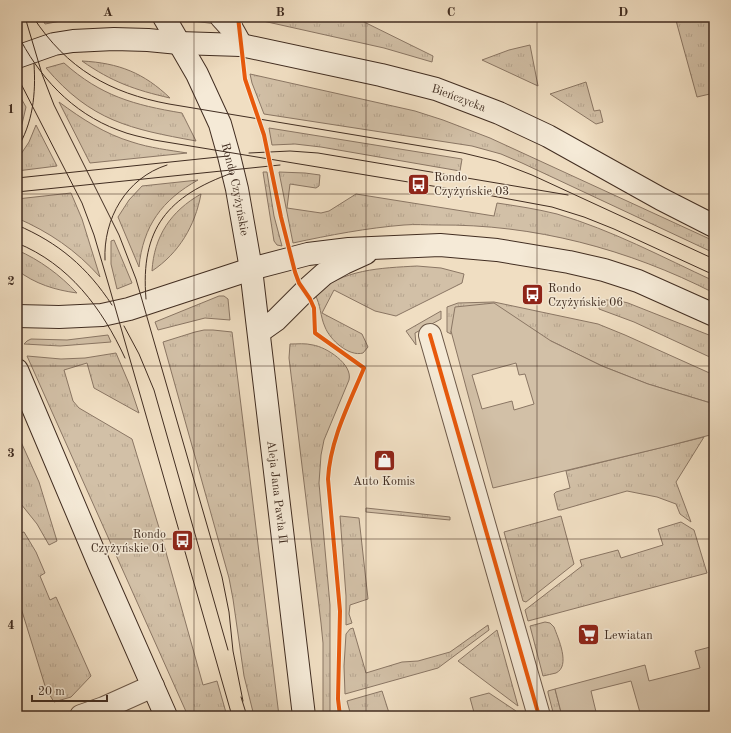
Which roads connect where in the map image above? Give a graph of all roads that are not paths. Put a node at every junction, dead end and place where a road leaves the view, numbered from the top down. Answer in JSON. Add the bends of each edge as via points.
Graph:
{"nodes":[{"id":1,"x":164,"y":17,"type":"edge"},
{"id":2,"x":221,"y":17,"type":"edge"},
{"id":3,"x":179,"y":43,"type":"junction"},
{"id":4,"x":241,"y":45,"type":"junction"},
{"id":5,"x":17,"y":57,"type":"edge"},
{"id":6,"x":714,"y":226,"type":"edge"},
{"id":7,"x":386,"y":246,"type":"junction"},
{"id":8,"x":251,"y":269,"type":"junction"},
{"id":9,"x":714,"y":315,"type":"edge"},
{"id":10,"x":17,"y":316,"type":"edge"},
{"id":11,"x":259,"y":332,"type":"junction"},
{"id":12,"x":430,"y":335,"type":"dead end"},
{"id":13,"x":17,"y":370,"type":"edge"},
{"id":14,"x":17,"y":399,"type":"edge"},
{"id":15,"x":36,"y":414,"type":"junction"},
{"id":16,"x":153,"y":686,"type":"junction"},
{"id":17,"x":81,"y":716,"type":"edge"},
{"id":18,"x":166,"y":716,"type":"edge"},
{"id":19,"x":304,"y":716,"type":"edge"},
{"id":20,"x":539,"y":716,"type":"edge"}],
"edges":[{"from":1,"to":3,"type":"main road"},
{"from":2,"to":4,"type":"main road"},
{"from":3,"to":4,"type":"main road","name":"Bieńczycka"},
{"from":3,"to":5,"type":"main road","via":[[114,38],[73,41],[54,44]]},
{"from":3,"to":8,"type":"main road","name":"Rondo Czyżyńskie","via":[[197,74],[224,138],[236,184]]},
{"from":4,"to":6,"type":"main road","name":"Bieńczycka","via":[[381,74],[460,97],[548,136]]},
{"from":7,"to":8,"type":"main road","via":[[308,254]]},
{"from":7,"to":9,"type":"main road","via":[[464,246],[569,262],[638,281]]},
{"from":7,"to":11,"type":"main road","via":[[356,257],[324,274],[276,320]]},
{"from":8,"to":10,"type":"main road","via":[[109,314],[65,317]]},
{"from":8,"to":11,"type":"main road","name":"Aleja Jana Pawła II"},
{"from":11,"to":19,"type":"main road","name":"Aleja Jana Pawła II"},
{"from":12,"to":20,"type":"main road"},
{"from":13,"to":15,"type":"main road"},
{"from":14,"to":15,"type":"main road"},
{"from":15,"to":16,"type":"main road"},
{"from":16,"to":17,"type":"main road"},
{"from":16,"to":18,"type":"main road"}]}
